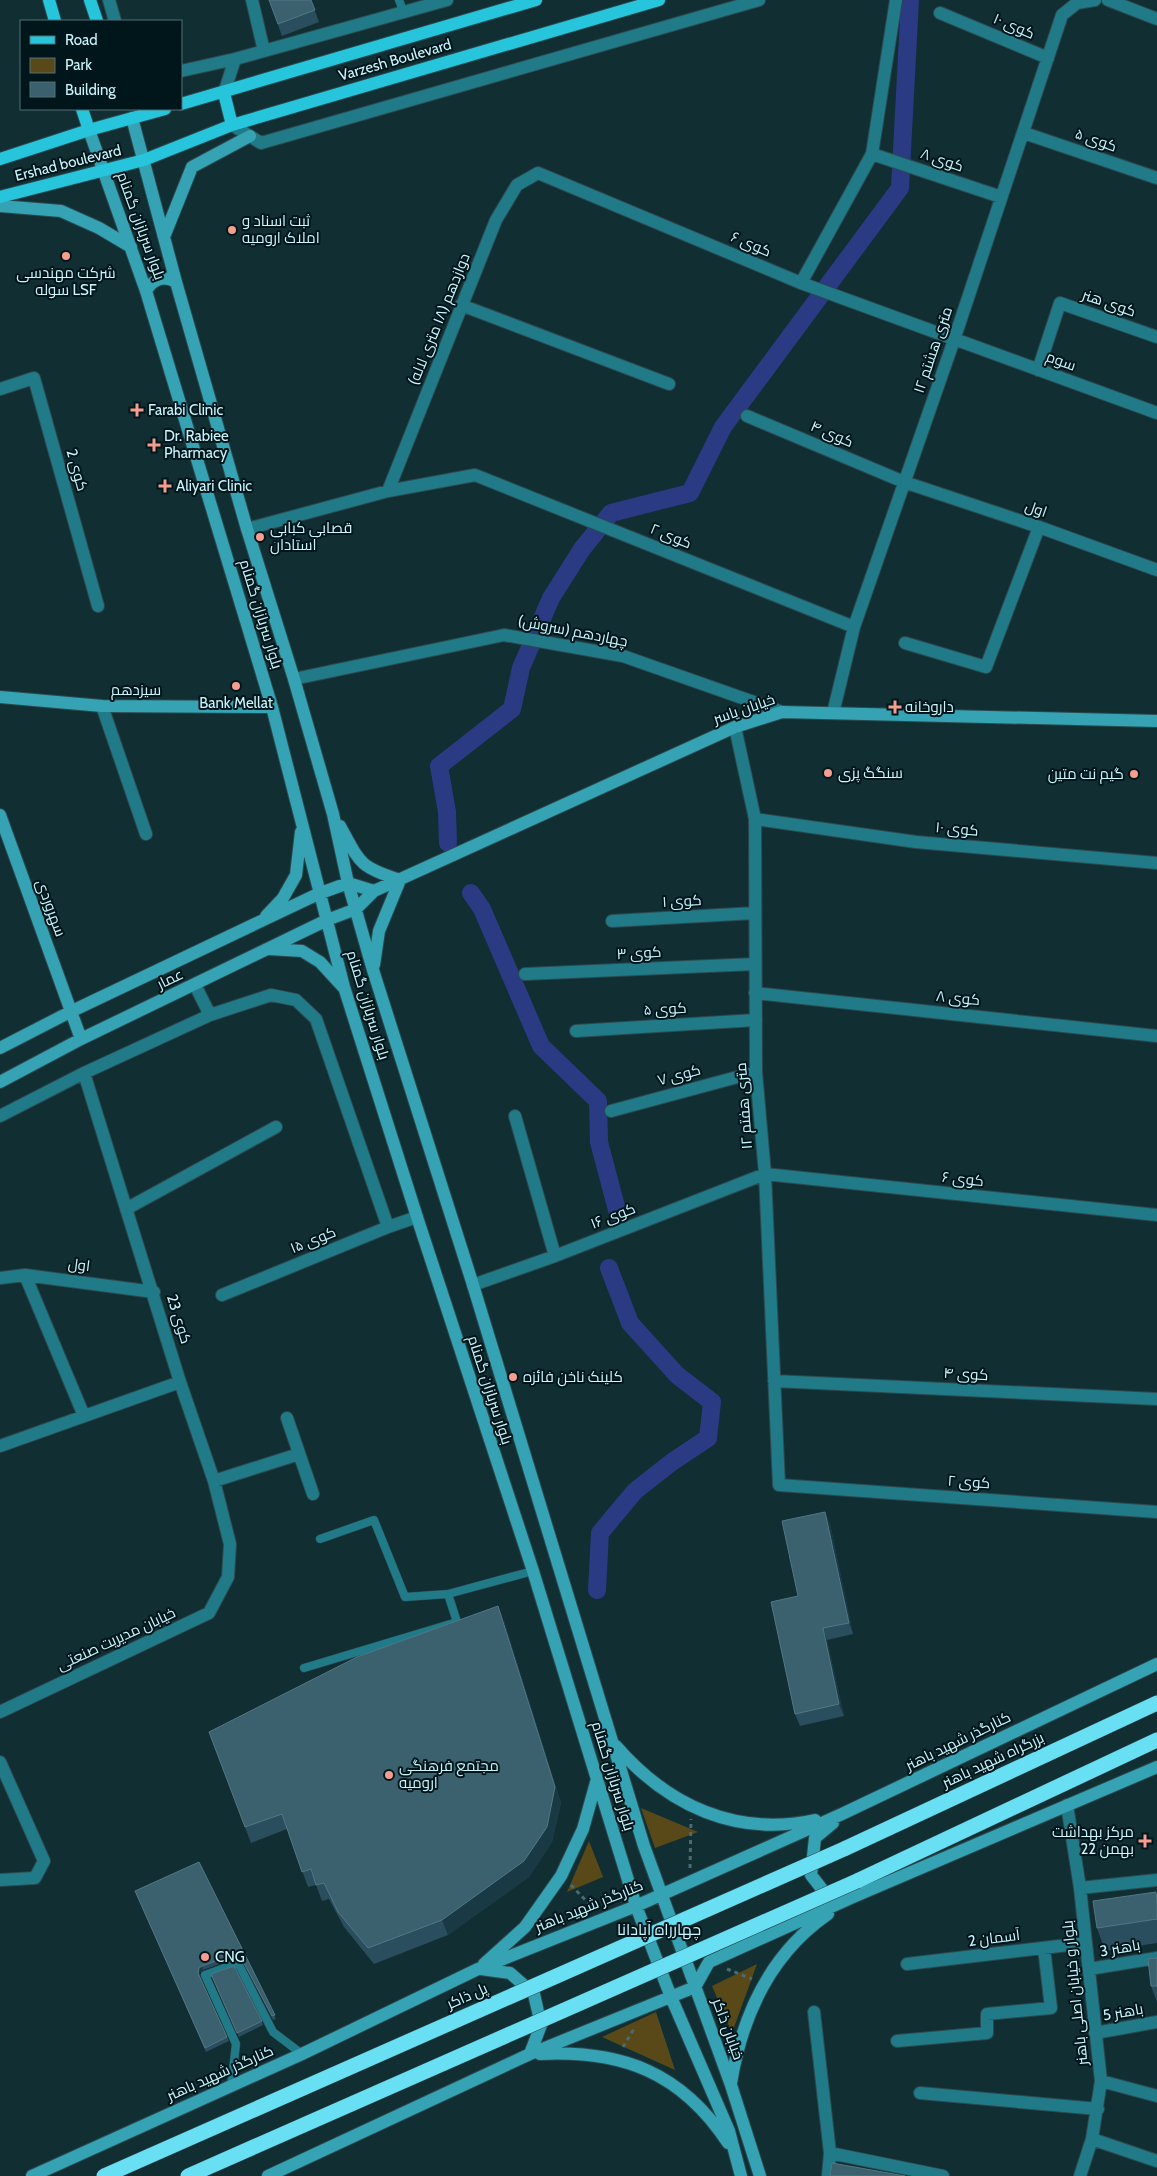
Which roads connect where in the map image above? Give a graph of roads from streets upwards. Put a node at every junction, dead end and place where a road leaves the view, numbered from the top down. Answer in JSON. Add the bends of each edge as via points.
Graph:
{"nodes":[{"id":1,"x":49,"y":0,"type":"edge"},
{"id":2,"x":90,"y":0,"type":"edge"},
{"id":3,"x":110,"y":0,"type":"edge"},
{"id":4,"x":252,"y":0,"type":"edge"},
{"id":5,"x":447,"y":0,"type":"edge"},
{"id":6,"x":536,"y":0,"type":"edge"},
{"id":7,"x":659,"y":0,"type":"edge"},
{"id":8,"x":759,"y":0,"type":"edge"},
{"id":9,"x":896,"y":0,"type":"edge"},
{"id":10,"x":1095,"y":0,"type":"edge"},
{"id":11,"x":1108,"y":0,"type":"edge"},
{"id":12,"x":940,"y":13,"type":"dead end"},
{"id":13,"x":1157,"y":19,"type":"edge"},
{"id":14,"x":55,"y":20,"type":"edge"},
{"id":15,"x":98,"y":20,"type":"edge"},
{"id":16,"x":115,"y":20,"type":"edge"},
{"id":17,"x":264,"y":51,"type":"junction"},
{"id":18,"x":1048,"y":58,"type":"junction"},
{"id":19,"x":235,"y":60,"type":"junction"},
{"id":20,"x":182,"y":71,"type":"edge"},
{"id":21,"x":224,"y":93,"type":"junction"},
{"id":22,"x":182,"y":104,"type":"edge"},
{"id":23,"x":82,"y":110,"type":"edge"},
{"id":24,"x":156,"y":110,"type":"edge"},
{"id":25,"x":130,"y":113,"type":"edge"},
{"id":26,"x":232,"y":125,"type":"junction"},
{"id":27,"x":89,"y":130,"type":"junction"},
{"id":28,"x":1024,"y":133,"type":"junction"},
{"id":29,"x":250,"y":136,"type":"junction"},
{"id":30,"x":872,"y":154,"type":"junction"},
{"id":31,"x":0,"y":159,"type":"edge"},
{"id":32,"x":144,"y":160,"type":"junction"},
{"id":33,"x":104,"y":171,"type":"junction"},
{"id":34,"x":538,"y":173,"type":"joint"},
{"id":35,"x":1157,"y":178,"type":"edge"},
{"id":36,"x":0,"y":197,"type":"edge"},
{"id":37,"x":1001,"y":197,"type":"junction"},
{"id":38,"x":0,"y":206,"type":"edge"},
{"id":39,"x":164,"y":237,"type":"junction"},
{"id":40,"x":131,"y":247,"type":"junction"},
{"id":41,"x":176,"y":282,"type":"junction"},
{"id":42,"x":801,"y":283,"type":"junction"},
{"id":43,"x":146,"y":290,"type":"junction"},
{"id":44,"x":461,"y":305,"type":"junction"},
{"id":45,"x":1157,"y":337,"type":"edge"},
{"id":46,"x":954,"y":340,"type":"junction"},
{"id":47,"x":1038,"y":370,"type":"junction"},
{"id":48,"x":669,"y":384,"type":"dead end"},
{"id":49,"x":0,"y":389,"type":"edge"},
{"id":50,"x":1157,"y":413,"type":"edge"},
{"id":51,"x":747,"y":416,"type":"dead end"},
{"id":52,"x":904,"y":482,"type":"junction"},
{"id":53,"x":388,"y":490,"type":"junction"},
{"id":54,"x":1039,"y":526,"type":"junction"},
{"id":55,"x":247,"y":529,"type":"junction"},
{"id":56,"x":1157,"y":570,"type":"edge"},
{"id":57,"x":98,"y":606,"type":"dead end"},
{"id":58,"x":854,"y":627,"type":"junction"},
{"id":59,"x":905,"y":643,"type":"dead end"},
{"id":60,"x":294,"y":678,"type":"junction"},
{"id":61,"x":0,"y":697,"type":"edge"},
{"id":62,"x":102,"y":706,"type":"junction"},
{"id":63,"x":272,"y":707,"type":"junction"},
{"id":64,"x":782,"y":712,"type":"junction"},
{"id":65,"x":833,"y":713,"type":"junction"},
{"id":66,"x":1157,"y":721,"type":"edge"},
{"id":67,"x":735,"y":727,"type":"junction"},
{"id":68,"x":333,"y":814,"type":"junction"},
{"id":69,"x":0,"y":815,"type":"edge"},
{"id":70,"x":755,"y":820,"type":"junction"},
{"id":71,"x":302,"y":822,"type":"junction"},
{"id":72,"x":146,"y":834,"type":"dead end"},
{"id":73,"x":1157,"y":863,"type":"edge"},
{"id":74,"x":400,"y":880,"type":"junction"},
{"id":75,"x":348,"y":883,"type":"junction"},
{"id":76,"x":374,"y":891,"type":"junction"},
{"id":77,"x":318,"y":894,"type":"junction"},
{"id":78,"x":356,"y":908,"type":"junction"},
{"id":79,"x":755,"y":913,"type":"junction"},
{"id":80,"x":327,"y":920,"type":"junction"},
{"id":81,"x":612,"y":921,"type":"dead end"},
{"id":82,"x":260,"y":923,"type":"junction"},
{"id":83,"x":269,"y":949,"type":"junction"},
{"id":84,"x":755,"y":964,"type":"junction"},
{"id":85,"x":373,"y":970,"type":"junction"},
{"id":86,"x":525,"y":974,"type":"dead end"},
{"id":87,"x":195,"y":985,"type":"junction"},
{"id":88,"x":344,"y":987,"type":"junction"},
{"id":89,"x":756,"y":993,"type":"junction"},
{"id":90,"x":70,"y":1012,"type":"junction"},
{"id":91,"x":210,"y":1015,"type":"junction"},
{"id":92,"x":756,"y":1020,"type":"junction"},
{"id":93,"x":576,"y":1031,"type":"dead end"},
{"id":94,"x":1157,"y":1036,"type":"edge"},
{"id":95,"x":81,"y":1039,"type":"junction"},
{"id":96,"x":0,"y":1048,"type":"edge"},
{"id":97,"x":756,"y":1072,"type":"junction"},
{"id":98,"x":84,"y":1073,"type":"junction"},
{"id":99,"x":0,"y":1082,"type":"edge"},
{"id":100,"x":611,"y":1111,"type":"dead end"},
{"id":101,"x":0,"y":1116,"type":"edge"},
{"id":102,"x":515,"y":1116,"type":"dead end"},
{"id":103,"x":276,"y":1127,"type":"dead end"},
{"id":104,"x":765,"y":1174,"type":"junction"},
{"id":105,"x":126,"y":1209,"type":"junction"},
{"id":106,"x":1157,"y":1215,"type":"edge"},
{"id":107,"x":417,"y":1217,"type":"junction"},
{"id":108,"x":388,"y":1227,"type":"junction"},
{"id":109,"x":556,"y":1256,"type":"junction"},
{"id":110,"x":25,"y":1275,"type":"junction"},
{"id":111,"x":0,"y":1278,"type":"edge"},
{"id":112,"x":473,"y":1285,"type":"junction"},
{"id":113,"x":154,"y":1292,"type":"junction"},
{"id":114,"x":222,"y":1295,"type":"dead end"},
{"id":115,"x":774,"y":1381,"type":"junction"},
{"id":116,"x":180,"y":1382,"type":"junction"},
{"id":117,"x":1157,"y":1400,"type":"edge"},
{"id":118,"x":84,"y":1416,"type":"junction"},
{"id":119,"x":286,"y":1418,"type":"dead end"},
{"id":120,"x":0,"y":1446,"type":"edge"},
{"id":121,"x":299,"y":1454,"type":"junction"},
{"id":122,"x":214,"y":1481,"type":"junction"},
{"id":123,"x":779,"y":1486,"type":"joint"},
{"id":124,"x":313,"y":1494,"type":"dead end"},
{"id":125,"x":1157,"y":1512,"type":"edge"},
{"id":126,"x":228,"y":1577,"type":"joint"},
{"id":127,"x":1157,"y":1664,"type":"edge"},
{"id":128,"x":1157,"y":1703,"type":"edge"},
{"id":129,"x":0,"y":1712,"type":"edge"},
{"id":130,"x":1157,"y":1740,"type":"edge"},
{"id":131,"x":613,"y":1743,"type":"junction"},
{"id":132,"x":0,"y":1762,"type":"edge"},
{"id":133,"x":1157,"y":1767,"type":"edge"},
{"id":134,"x":597,"y":1780,"type":"junction"},
{"id":135,"x":1067,"y":1805,"type":"junction"},
{"id":136,"x":842,"y":1814,"type":"junction"},
{"id":137,"x":844,"y":1848,"type":"joint"},
{"id":138,"x":0,"y":1880,"type":"edge"},
{"id":139,"x":1157,"y":1880,"type":"edge"},
{"id":140,"x":1080,"y":1888,"type":"junction"},
{"id":141,"x":662,"y":1894,"type":"junction"},
{"id":142,"x":853,"y":1897,"type":"junction"},
{"id":143,"x":636,"y":1906,"type":"junction"},
{"id":144,"x":1085,"y":1944,"type":"junction"},
{"id":145,"x":1044,"y":1948,"type":"junction"},
{"id":146,"x":1157,"y":1958,"type":"edge"},
{"id":147,"x":907,"y":1964,"type":"dead end"},
{"id":148,"x":478,"y":1969,"type":"junction"},
{"id":149,"x":1089,"y":1969,"type":"junction"},
{"id":150,"x":695,"y":1987,"type":"junction"},
{"id":151,"x":672,"y":1997,"type":"junction"},
{"id":152,"x":814,"y":2012,"type":"dead end"},
{"id":153,"x":1157,"y":2022,"type":"edge"},
{"id":154,"x":1095,"y":2033,"type":"junction"},
{"id":155,"x":897,"y":2041,"type":"dead end"},
{"id":156,"x":530,"y":2054,"type":"junction"},
{"id":157,"x":1101,"y":2081,"type":"junction"},
{"id":158,"x":731,"y":2085,"type":"junction"},
{"id":159,"x":920,"y":2093,"type":"dead end"},
{"id":160,"x":1157,"y":2096,"type":"edge"},
{"id":161,"x":1098,"y":2109,"type":"junction"},
{"id":162,"x":1092,"y":2139,"type":"junction"},
{"id":163,"x":830,"y":2153,"type":"junction"},
{"id":164,"x":736,"y":2154,"type":"junction"},
{"id":165,"x":1157,"y":2161,"type":"edge"},
{"id":166,"x":32,"y":2176,"type":"edge"},
{"id":167,"x":104,"y":2176,"type":"edge"},
{"id":168,"x":188,"y":2176,"type":"edge"},
{"id":169,"x":268,"y":2176,"type":"edge"},
{"id":170,"x":742,"y":2176,"type":"edge"},
{"id":171,"x":760,"y":2176,"type":"edge"},
{"id":172,"x":828,"y":2176,"type":"edge"},
{"id":173,"x":943,"y":2176,"type":"edge"},
{"id":174,"x":1080,"y":2176,"type":"edge"}],
"edges":[{"from":1,"to":14,"type":"main road"},
{"from":2,"to":15,"type":"main road"},
{"from":3,"to":16,"type":"street"},
{"from":4,"to":17,"type":"street"},
{"from":5,"to":17,"type":"street"},
{"from":6,"to":21,"type":"main road","name":"Varzesh Boulevard"},
{"from":7,"to":26,"type":"main road","name":"Varzesh Boulevard"},
{"from":8,"to":29,"type":"street","via":[[261,144]]},
{"from":9,"to":30,"type":"street"},
{"from":10,"to":18,"type":"street","name":"۱۲ متری هشتم","via":[[1077,3],[1062,16]]},
{"from":11,"to":13,"type":"street"},
{"from":12,"to":18,"type":"street","name":"کوی ۱۰"},
{"from":17,"to":19,"type":"street"},
{"from":18,"to":28,"type":"street","name":"۱۲ متری هشتم"},
{"from":19,"to":20,"type":"street"},
{"from":19,"to":21,"type":"street"},
{"from":21,"to":22,"type":"main road","name":"Varzesh Boulevard"},
{"from":21,"to":26,"type":"main road"},
{"from":23,"to":27,"type":"main road","name":"بلوار سربازان گمنام"},
{"from":24,"to":25,"type":"main road"},
{"from":25,"to":27,"type":"main road","name":"Ershad boulevard"},
{"from":25,"to":32,"type":"main road","name":"بلوار سربازان گمنام"},
{"from":26,"to":29,"type":"street"},
{"from":26,"to":32,"type":"main road","name":"Varzesh Boulevard"},
{"from":27,"to":31,"type":"main road","name":"Ershad boulevard"},
{"from":27,"to":33,"type":"main road","name":"بلوار سربازان گمنام"},
{"from":28,"to":35,"type":"street","name":"کوی ۵"},
{"from":28,"to":37,"type":"street","name":"۱۲ متری هشتم"},
{"from":29,"to":39,"type":"main road","via":[[192,167]]},
{"from":30,"to":37,"type":"street","name":"کوی ۸"},
{"from":30,"to":42,"type":"street"},
{"from":32,"to":33,"type":"main road","name":"Ershad boulevard"},
{"from":32,"to":39,"type":"main road","name":"بلوار سربازان گمنام"},
{"from":33,"to":36,"type":"main road","name":"Ershad boulevard"},
{"from":33,"to":40,"type":"main road","name":"بلوار سربازان گمنام"},
{"from":34,"to":42,"type":"street","name":"کوی ۶"},
{"from":34,"to":44,"type":"street","name":"دوازدهم (۱۸ متری لاله)","via":[[517,185],[512,192],[496,220]]},
{"from":37,"to":46,"type":"street","name":"۱۲ متری هشتم"},
{"from":38,"to":40,"type":"main road","via":[[61,211]]},
{"from":39,"to":41,"type":"main road","name":"بلوار سربازان گمنام"},
{"from":40,"to":43,"type":"main road","name":"بلوار سربازان گمنام"},
{"from":41,"to":43,"type":"main road","via":[[168,278],[159,279]]},
{"from":41,"to":55,"type":"main road","name":"بلوار سربازان گمنام"},
{"from":42,"to":46,"type":"street","name":"کوی ۶"},
{"from":43,"to":63,"type":"main road","name":"بلوار سربازان گمنام"},
{"from":44,"to":48,"type":"street"},
{"from":44,"to":53,"type":"street","name":"دوازدهم (۱۸ متری لاله)"},
{"from":45,"to":47,"type":"street","name":"کوی هنر","via":[[1060,303]]},
{"from":46,"to":47,"type":"street","name":"سوم"},
{"from":46,"to":52,"type":"street","name":"۱۲ متری هشتم"},
{"from":47,"to":50,"type":"street","name":"سوم"},
{"from":49,"to":57,"type":"street","name":"کوی 2","via":[[34,378]]},
{"from":51,"to":52,"type":"street","name":"کوی ۴"},
{"from":52,"to":54,"type":"street","name":"اول"},
{"from":52,"to":58,"type":"street","name":"۱۲ متری هشتم"},
{"from":53,"to":55,"type":"street"},
{"from":53,"to":58,"type":"street","name":"کوی ۲","via":[[475,475]]},
{"from":54,"to":56,"type":"street","name":"اول"},
{"from":54,"to":59,"type":"street","via":[[986,667]]},
{"from":55,"to":60,"type":"main road","name":"بلوار سربازان گمنام"},
{"from":58,"to":65,"type":"street","name":"۱۲ متری هشتم"},
{"from":60,"to":64,"type":"street","name":"چهاردهم (سروش)","via":[[504,635],[623,656]]},
{"from":60,"to":68,"type":"main road","name":"بلوار سربازان گمنام"},
{"from":61,"to":62,"type":"main road","name":"سیزدهم"},
{"from":62,"to":63,"type":"main road","name":"سیزدهم"},
{"from":62,"to":72,"type":"street"},
{"from":63,"to":71,"type":"main road","name":"بلوار سربازان گمنام"},
{"from":64,"to":65,"type":"main road","name":"خیابان یاسر"},
{"from":64,"to":67,"type":"main road","name":"خیابان یاسر"},
{"from":65,"to":66,"type":"main road","name":"خیابان یاسر"},
{"from":67,"to":70,"type":"street","name":"۱۲ متری هفتم"},
{"from":67,"to":74,"type":"main road","name":"خیابان یاسر"},
{"from":68,"to":74,"type":"main road","via":[[359,860],[373,872]]},
{"from":68,"to":75,"type":"main road","name":"بلوار سربازان گمنام"},
{"from":69,"to":90,"type":"main road","name":"سهروردی"},
{"from":70,"to":73,"type":"street","name":"کوی ۱۰","via":[[916,842]]},
{"from":70,"to":79,"type":"street","name":"۱۲ متری هفتم"},
{"from":71,"to":77,"type":"main road","name":"بلوار سربازان گمنام"},
{"from":71,"to":82,"type":"main road","via":[[296,875],[283,898]]},
{"from":74,"to":76,"type":"main road","name":"خیابان یاسر"},
{"from":74,"to":85,"type":"main road","via":[[384,915]]},
{"from":75,"to":76,"type":"main road"},
{"from":75,"to":77,"type":"main road","name":"عمار"},
{"from":75,"to":78,"type":"main road","name":"بلوار سربازان گمنام"},
{"from":76,"to":78,"type":"main road","name":"خیابان یاسر"},
{"from":77,"to":80,"type":"main road","name":"بلوار سربازان گمنام"},
{"from":77,"to":82,"type":"main road","name":"عمار"},
{"from":78,"to":80,"type":"main road","name":"عمار"},
{"from":78,"to":85,"type":"main road","name":"بلوار سربازان گمنام"},
{"from":79,"to":81,"type":"street","name":"کوی ۱"},
{"from":79,"to":84,"type":"street","name":"۱۲ متری هفتم"},
{"from":80,"to":83,"type":"main road","name":"عمار"},
{"from":80,"to":88,"type":"main road","name":"بلوار سربازان گمنام"},
{"from":82,"to":90,"type":"main road","name":"عمار"},
{"from":83,"to":87,"type":"main road","name":"عمار"},
{"from":83,"to":88,"type":"main road","via":[[302,951],[320,962]]},
{"from":84,"to":86,"type":"street","name":"کوی ۳"},
{"from":84,"to":89,"type":"street","name":"۱۲ متری هفتم"},
{"from":85,"to":112,"type":"main road","name":"بلوار سربازان گمنام"},
{"from":87,"to":91,"type":"street"},
{"from":87,"to":95,"type":"main road","name":"عمار"},
{"from":88,"to":107,"type":"main road","name":"بلوار سربازان گمنام"},
{"from":89,"to":92,"type":"street","name":"۱۲ متری هفتم"},
{"from":89,"to":94,"type":"street","name":"کوی ۸"},
{"from":90,"to":95,"type":"main road","name":"سهروردی"},
{"from":90,"to":96,"type":"main road","name":"عمار"},
{"from":91,"to":98,"type":"street"},
{"from":91,"to":108,"type":"street","via":[[271,995],[296,1000],[316,1020]]},
{"from":92,"to":93,"type":"street","name":"کوی ۵"},
{"from":92,"to":97,"type":"street","name":"۱۲ متری هفتم"},
{"from":95,"to":99,"type":"main road","name":"عمار"},
{"from":97,"to":100,"type":"street","name":"کوی ۷"},
{"from":97,"to":104,"type":"street","name":"۱۲ متری هفتم"},
{"from":98,"to":101,"type":"street"},
{"from":98,"to":105,"type":"street","name":"کوی 23"},
{"from":102,"to":109,"type":"street"},
{"from":103,"to":105,"type":"street"},
{"from":104,"to":106,"type":"street","name":"کوی ۶"},
{"from":104,"to":109,"type":"street","name":"کوی ۱۶"},
{"from":104,"to":115,"type":"street","name":"۱۲ متری هفتم"},
{"from":105,"to":113,"type":"street","name":"کوی 23"},
{"from":107,"to":108,"type":"street","name":"کوی ۱۵"},
{"from":107,"to":134,"type":"main road","name":"بلوار سربازان گمنام","via":[[533,1571]]},
{"from":108,"to":114,"type":"street","name":"کوی ۱۵"},
{"from":109,"to":112,"type":"street","name":"کوی ۱۶"},
{"from":110,"to":111,"type":"street","name":"اول"},
{"from":110,"to":113,"type":"street","name":"اول"},
{"from":110,"to":118,"type":"street"},
{"from":112,"to":131,"type":"main road","name":"بلوار سربازان گمنام"},
{"from":113,"to":116,"type":"street","name":"کوی 23"},
{"from":115,"to":117,"type":"street","name":"کوی ۴"},
{"from":115,"to":123,"type":"street","name":"۱۲ متری هفتم"},
{"from":116,"to":118,"type":"street"},
{"from":116,"to":122,"type":"street","name":"کوی 23"},
{"from":118,"to":120,"type":"street"},
{"from":119,"to":121,"type":"street"},
{"from":121,"to":122,"type":"street"},
{"from":121,"to":124,"type":"street"},
{"from":122,"to":126,"type":"street","name":"کوی 23","via":[[230,1544]]},
{"from":123,"to":125,"type":"street","name":"کوی ۲"},
{"from":126,"to":129,"type":"street","name":"خیابان مدیریت صنعتی","via":[[209,1613]]},
{"from":127,"to":136,"type":"main road","name":"کنارگذر شهید باهنر"},
{"from":128,"to":137,"type":"highway","name":"بزرگراه شهید باهنر"},
{"from":130,"to":168,"type":"highway","bridge":true,"via":[[857,1881]]},
{"from":131,"to":136,"type":"main road","via":[[635,1768],[662,1790],[691,1807],[740,1822],[792,1825]]},
{"from":131,"to":141,"type":"main road","name":"بلوار سربازان گمنام"},
{"from":132,"to":138,"type":"street","via":[[44,1861],[35,1878]]},
{"from":133,"to":135,"type":"main road"},
{"from":134,"to":143,"type":"main road","name":"بلوار سربازان گمنام"},
{"from":134,"to":148,"type":"main road","via":[[583,1829],[562,1876],[525,1927]]},
{"from":135,"to":140,"type":"street","name":"بلوار و خیابان اصلی باهنر"},
{"from":135,"to":142,"type":"main road"},
{"from":136,"to":141,"type":"main road","name":"کنارگذر شهید باهنر"},
{"from":136,"to":142,"type":"main road","via":[[815,1838],[812,1875],[834,1904]]},
{"from":137,"to":167,"type":"highway","name":"پل ذاکر","bridge":true},
{"from":139,"to":140,"type":"street"},
{"from":140,"to":144,"type":"street","name":"بلوار و خیابان اصلی باهنر"},
{"from":141,"to":143,"type":"main road","name":"کنارگذر شهید باهنر"},
{"from":141,"to":150,"type":"main road","name":"خیابان ذاکر"},
{"from":142,"to":150,"type":"main road","via":[[709,1962]]},
{"from":142,"to":158,"type":"main road","via":[[818,1921],[788,1950],[764,1984],[745,2024]]},
{"from":143,"to":148,"type":"main road","name":"کنارگذر شهید باهنر"},
{"from":143,"to":151,"type":"main road"},
{"from":144,"to":145,"type":"street","name":"آسمان 2"},
{"from":144,"to":149,"type":"street","name":"بلوار و خیابان اصلی باهنر"},
{"from":145,"to":147,"type":"street","name":"آسمان 2"},
{"from":145,"to":155,"type":"street","via":[[1051,2008],[987,2014],[987,2033]]},
{"from":146,"to":149,"type":"street","name":"باهنر 3"},
{"from":148,"to":156,"type":"main road","via":[[510,1973],[534,1994],[542,2025]]},
{"from":148,"to":166,"type":"main road","name":"کنارگذر شهید باهنر","via":[[302,2054]]},
{"from":149,"to":154,"type":"street","name":"بلوار و خیابان اصلی باهنر"},
{"from":150,"to":151,"type":"main road"},
{"from":150,"to":158,"type":"main road","name":"خیابان ذاکر"},
{"from":151,"to":156,"type":"main road"},
{"from":151,"to":164,"type":"main road"},
{"from":152,"to":163,"type":"street"},
{"from":153,"to":154,"type":"street","name":"باهنر 5"},
{"from":154,"to":157,"type":"street","name":"بلوار و خیابان اصلی باهنر"},
{"from":156,"to":164,"type":"main road","via":[[574,2052],[616,2058],[652,2072],[686,2094],[714,2121]]},
{"from":156,"to":169,"type":"main road"},
{"from":157,"to":160,"type":"street"},
{"from":157,"to":161,"type":"street","name":"بلوار و خیابان اصلی باهنر"},
{"from":158,"to":171,"type":"main road","name":"خیابان ذاکر"},
{"from":159,"to":161,"type":"street"},
{"from":161,"to":162,"type":"street","name":"بلوار و خیابان اصلی باهنر"},
{"from":162,"to":165,"type":"street"},
{"from":162,"to":174,"type":"street","name":"بلوار و خیابان اصلی باهنر"},
{"from":163,"to":172,"type":"street"},
{"from":163,"to":173,"type":"street"},
{"from":164,"to":170,"type":"main road"}]}
